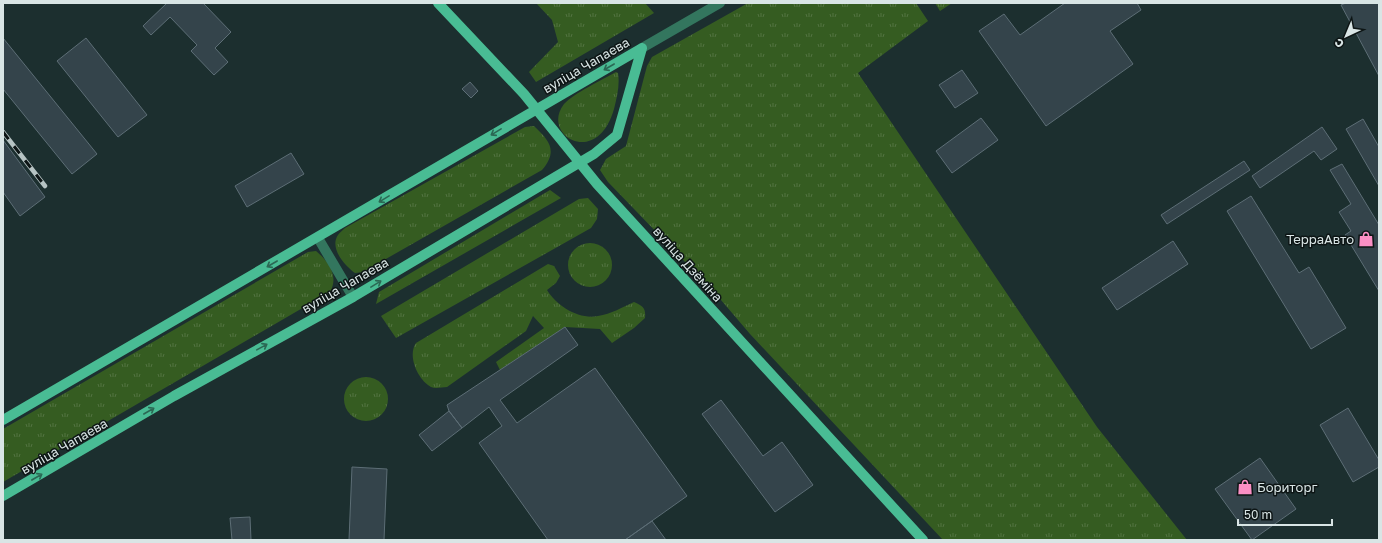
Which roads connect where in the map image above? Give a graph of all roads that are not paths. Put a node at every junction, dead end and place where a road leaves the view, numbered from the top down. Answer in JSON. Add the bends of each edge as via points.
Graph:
{"nodes":[{"id":1,"x":438,"y":3,"type":"edge"},
{"id":2,"x":720,"y":3,"type":"edge"},
{"id":3,"x":642,"y":48,"type":"junction"},
{"id":4,"x":534,"y":109,"type":"junction"},
{"id":5,"x":578,"y":163,"type":"junction"},
{"id":6,"x":318,"y":238,"type":"junction"},
{"id":7,"x":353,"y":297,"type":"junction"},
{"id":8,"x":3,"y":420,"type":"edge"},
{"id":9,"x":3,"y":496,"type":"edge"},
{"id":10,"x":923,"y":540,"type":"edge"}],
"edges":[{"from":1,"to":4,"type":"main road","name":"вуліца Дзёміна","via":[[524,94]]},
{"from":2,"to":3,"type":"street","name":"вуліца Чапаева"},
{"from":3,"to":4,"type":"main road","name":"вуліца Чапаева","one_way":true},
{"from":3,"to":5,"type":"main road","name":"вуліца Чапаева","via":[[617,135],[594,154]]},
{"from":4,"to":5,"type":"main road","name":"вуліца Дзёміна"},
{"from":4,"to":6,"type":"main road","name":"вуліца Чапаева","one_way":true},
{"from":7,"to":5,"type":"main road","name":"вуліца Чапаева","one_way":true},
{"from":5,"to":10,"type":"main road","name":"вуліца Дзёміна"},
{"from":6,"to":7,"type":"street"},
{"from":6,"to":8,"type":"main road","name":"вуліца Чапаева","one_way":true},
{"from":9,"to":7,"type":"main road","name":"вуліца Чапаева","one_way":true,"via":[[174,396]]}]}
